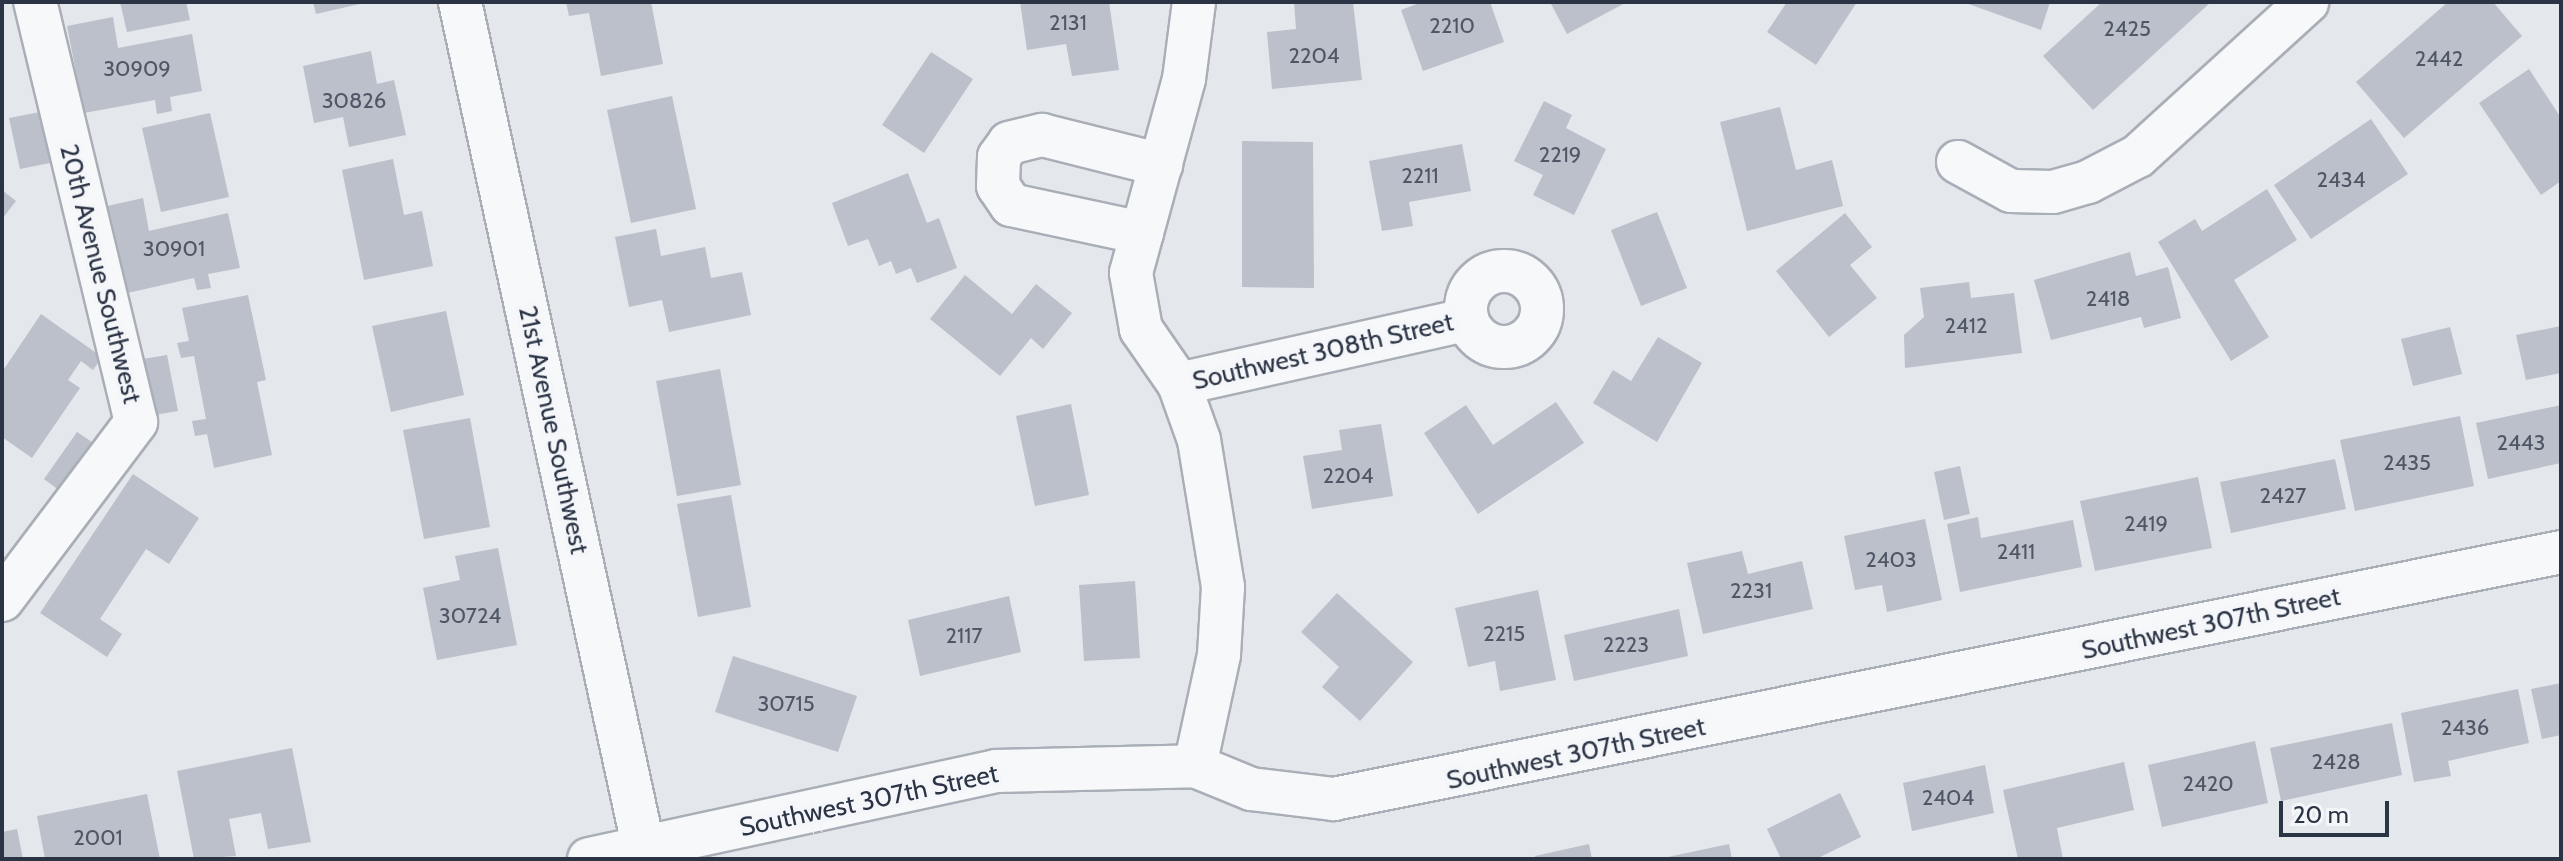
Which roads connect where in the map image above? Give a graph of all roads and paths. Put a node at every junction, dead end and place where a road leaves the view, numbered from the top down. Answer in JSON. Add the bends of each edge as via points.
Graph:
{"nodes":[{"id":1,"x":35,"y":2,"type":"edge"},
{"id":2,"x":460,"y":2,"type":"edge"},
{"id":3,"x":1194,"y":2,"type":"edge"},
{"id":4,"x":2307,"y":2,"type":"edge"},
{"id":5,"x":1958,"y":162,"type":"dead end"},
{"id":6,"x":1161,"y":165,"type":"junction"},
{"id":7,"x":1142,"y":233,"type":"junction"},
{"id":8,"x":1466,"y":320,"type":"dead end"},
{"id":9,"x":1179,"y":384,"type":"junction"},
{"id":10,"x":2561,"y":552,"type":"edge"},
{"id":11,"x":2,"y":600,"type":"edge"},
{"id":12,"x":1195,"y":766,"type":"junction"},
{"id":13,"x":645,"y":854,"type":"edge"},
{"id":14,"x":589,"y":859,"type":"edge"}],
"edges":[{"from":1,"to":11,"type":"street","name":"20th Avenue Southwest","via":[[136,422]]},
{"from":2,"to":13,"type":"street","name":"21st Avenue Southwest"},
{"from":3,"to":6,"type":"street","via":[[1184,79]]},
{"from":4,"to":5,"type":"street","via":[[2138,156],[2088,182],[2053,192],[2011,191]]},
{"from":6,"to":7,"type":"street"},
{"from":6,"to":7,"type":"street","via":[[1042,135],[1009,143],[999,157],[998,186],[1011,205]]},
{"from":7,"to":9,"type":"street","via":[[1131,273],[1132,301],[1141,329]]},
{"from":8,"to":9,"type":"street","name":"Southwest 308th Street"},
{"from":9,"to":12,"type":"street","via":[[1199,440],[1223,587],[1219,655]]},
{"from":10,"to":12,"type":"street","name":"Southwest 307th Street","via":[[1334,799],[1251,789]]},
{"from":12,"to":13,"type":"street","name":"Southwest 307th Street","via":[[996,771]]},
{"from":13,"to":14,"type":"street","name":"Southwest 307th Street"}]}
